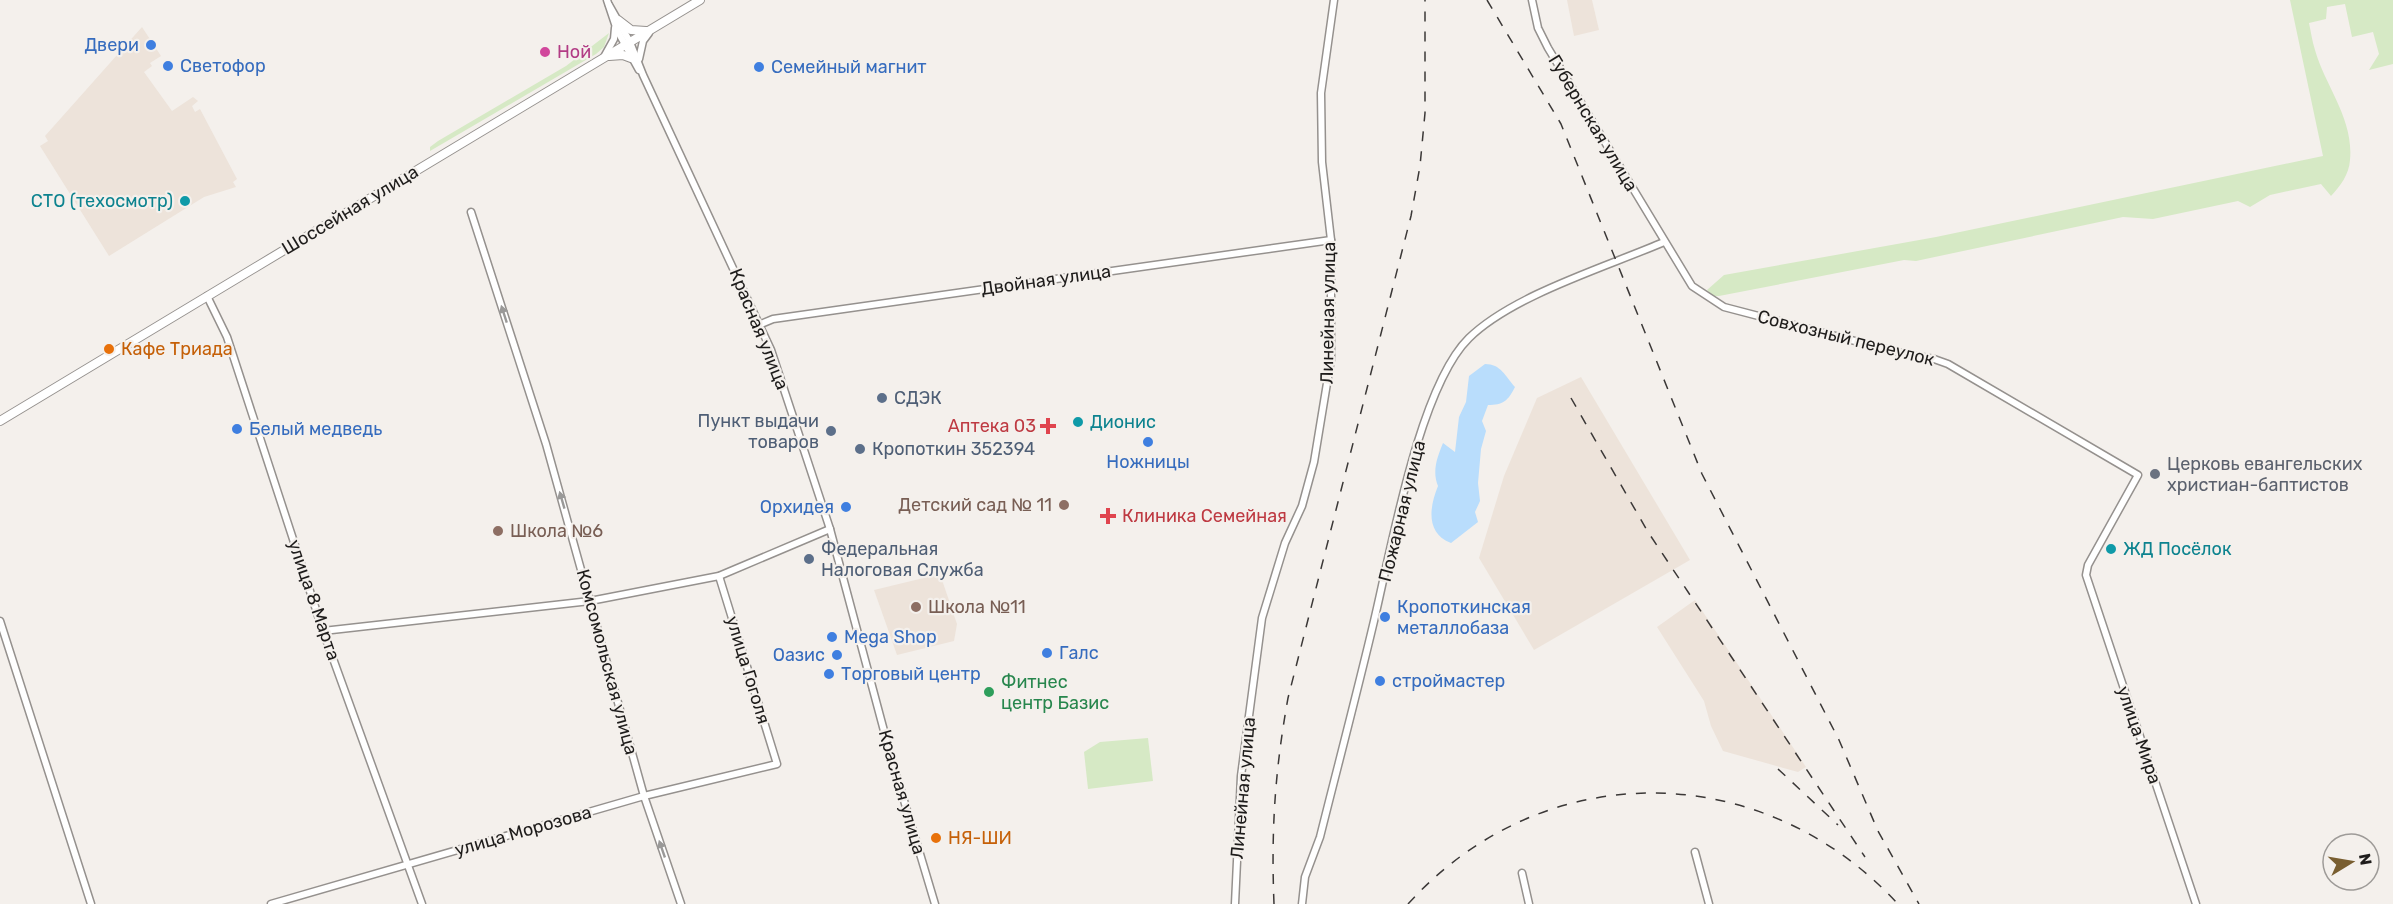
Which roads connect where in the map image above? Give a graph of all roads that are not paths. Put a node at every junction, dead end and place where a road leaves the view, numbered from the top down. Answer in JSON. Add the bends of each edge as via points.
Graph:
{"nodes":[{"id":1,"x":700,"y":0,"type":"edge"},
{"id":2,"x":1334,"y":0,"type":"edge"},
{"id":3,"x":1532,"y":0,"type":"edge"},
{"id":4,"x":608,"y":3,"type":"edge"},
{"id":5,"x":616,"y":20,"type":"junction"},
{"id":6,"x":654,"y":29,"type":"junction"},
{"id":7,"x":627,"y":43,"type":"junction"},
{"id":8,"x":604,"y":57,"type":"junction"},
{"id":9,"x":631,"y":58,"type":"junction"},
{"id":10,"x":639,"y":63,"type":"junction"},
{"id":11,"x":643,"y":75,"type":"junction"},
{"id":12,"x":471,"y":212,"type":"dead end"},
{"id":13,"x":1331,"y":240,"type":"junction"},
{"id":14,"x":1664,"y":242,"type":"junction"},
{"id":15,"x":207,"y":296,"type":"junction"},
{"id":16,"x":761,"y":324,"type":"junction"},
{"id":17,"x":0,"y":421,"type":"edge"},
{"id":18,"x":830,"y":529,"type":"junction"},
{"id":19,"x":2088,"y":565,"type":"joint"},
{"id":20,"x":719,"y":576,"type":"junction"},
{"id":21,"x":590,"y":601,"type":"junction"},
{"id":22,"x":0,"y":621,"type":"edge"},
{"id":23,"x":323,"y":631,"type":"junction"},
{"id":24,"x":777,"y":764,"type":"joint"},
{"id":25,"x":645,"y":796,"type":"junction"},
{"id":26,"x":1695,"y":852,"type":"dead end"},
{"id":27,"x":407,"y":864,"type":"junction"},
{"id":28,"x":1522,"y":873,"type":"dead end"},
{"id":29,"x":91,"y":904,"type":"edge"},
{"id":30,"x":272,"y":904,"type":"edge"},
{"id":31,"x":422,"y":904,"type":"edge"},
{"id":32,"x":681,"y":904,"type":"edge"},
{"id":33,"x":935,"y":904,"type":"edge"},
{"id":34,"x":1235,"y":904,"type":"edge"},
{"id":35,"x":1302,"y":904,"type":"edge"},
{"id":36,"x":1529,"y":904,"type":"edge"},
{"id":37,"x":1709,"y":904,"type":"edge"},
{"id":38,"x":2196,"y":904,"type":"edge"}],
"edges":[{"from":1,"to":6,"type":"highway","name":"Шоссейная улица"},
{"from":2,"to":13,"type":"street","name":"Линейная улица","via":[[1321,93],[1322,162]]},
{"from":3,"to":14,"type":"street","name":"Губернская улица","via":[[1538,28],[1548,48]]},
{"from":4,"to":5,"type":"street","name":"Красная улица"},
{"from":5,"to":6,"type":"highway","via":[[631,30]]},
{"from":5,"to":7,"type":"street","name":"Красная улица"},
{"from":5,"to":8,"type":"street","via":[[614,39]]},
{"from":6,"to":7,"type":"highway","name":"Шоссейная улица"},
{"from":6,"to":10,"type":"street","via":[[643,41]]},
{"from":7,"to":8,"type":"highway","name":"Шоссейная улица"},
{"from":7,"to":9,"type":"street","name":"Красная улица"},
{"from":7,"to":10,"type":"street","name":"Красная улица"},
{"from":8,"to":9,"type":"highway","via":[[616,54]]},
{"from":8,"to":15,"type":"highway","name":"Шоссейная улица"},
{"from":9,"to":11,"type":"street","name":"Красная улица"},
{"from":10,"to":11,"type":"street","name":"Красная улица"},
{"from":11,"to":16,"type":"street","name":"Красная улица"},
{"from":21,"to":12,"type":"street","name":"Комсомольская улица","one_way":true,"via":[[546,444]]},
{"from":13,"to":16,"type":"street","name":"Двойная улица","via":[[872,304]]},
{"from":13,"to":34,"type":"street","name":"Линейная улица","via":[[1331,359],[1325,408],[1302,506],[1285,543],[1262,618],[1241,776]]},
{"from":14,"to":19,"type":"street","name":"Совхозный переулок","via":[[1692,286],[1724,307],[1934,358],[2138,475]]},
{"from":14,"to":35,"type":"street","name":"Пожарная улица","via":[[1537,295],[1496,317],[1468,340],[1441,380],[1418,444],[1320,837],[1305,877]]},
{"from":15,"to":17,"type":"highway","name":"Шоссейная улица"},
{"from":15,"to":23,"type":"street","name":"улица 8 Марта","via":[[227,337]]},
{"from":16,"to":18,"type":"street","name":"Красная улица"},
{"from":18,"to":20,"type":"street"},
{"from":18,"to":33,"type":"street","name":"Красная улица"},
{"from":19,"to":38,"type":"street","name":"улица Мира","via":[[2087,582]]},
{"from":20,"to":21,"type":"street"},
{"from":20,"to":24,"type":"street","name":"улица Гоголя"},
{"from":21,"to":23,"type":"street"},
{"from":21,"to":25,"type":"street","name":"Комсомольская улица"},
{"from":22,"to":29,"type":"street"},
{"from":23,"to":27,"type":"street","name":"улица 8 Марта"},
{"from":24,"to":25,"type":"street","name":"улица Морозова"},
{"from":25,"to":27,"type":"street","name":"улица Морозова"},
{"from":32,"to":25,"type":"street","name":"Комсомольская улица","one_way":true},
{"from":26,"to":37,"type":"street"},
{"from":27,"to":30,"type":"street","name":"улица Морозова"},
{"from":27,"to":31,"type":"street","name":"улица 8 Марта"},
{"from":28,"to":36,"type":"street"}]}
